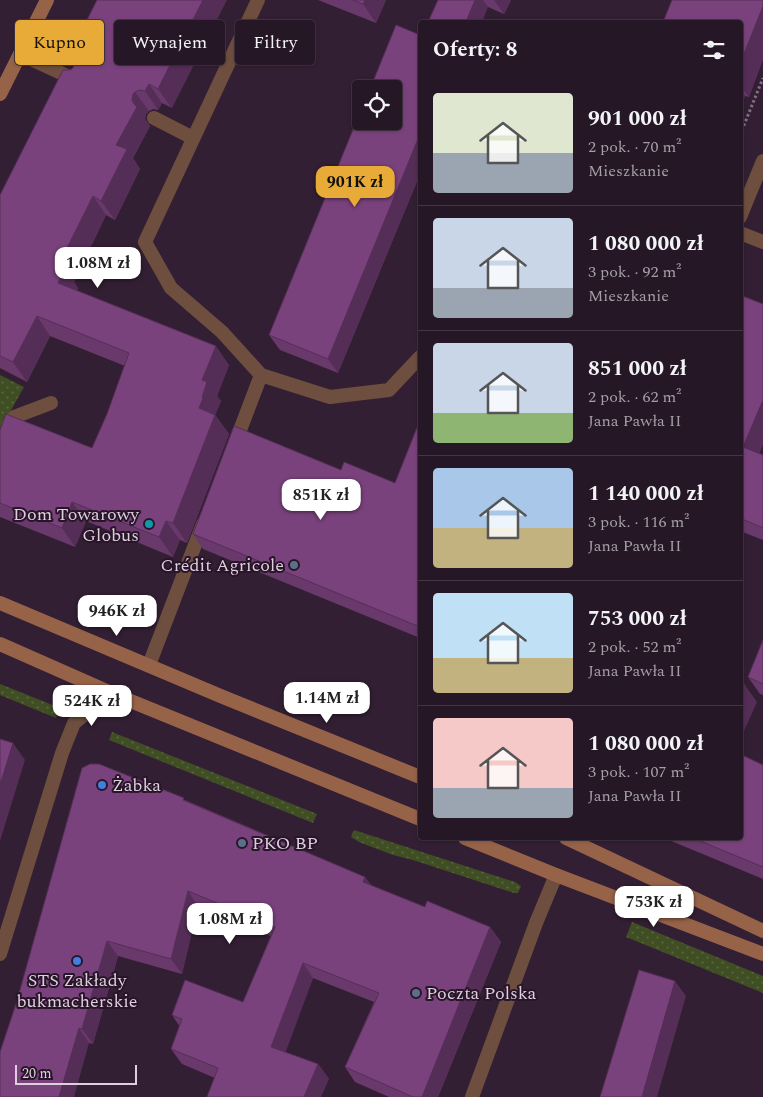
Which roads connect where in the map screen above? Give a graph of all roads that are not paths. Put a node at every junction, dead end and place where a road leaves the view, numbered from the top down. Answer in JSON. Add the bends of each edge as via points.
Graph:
{"nodes":[{"id":1,"x":47,"y":0,"type":"edge"},
{"id":2,"x":258,"y":0,"type":"edge"},
{"id":3,"x":37,"y":20,"type":"edge"},
{"id":4,"x":15,"y":64,"type":"edge"},
{"id":5,"x":44,"y":65,"type":"edge"},
{"id":6,"x":80,"y":81,"type":"edge"},
{"id":7,"x":0,"y":94,"type":"edge"},
{"id":8,"x":154,"y":118,"type":"edge"},
{"id":9,"x":193,"y":138,"type":"junction"},
{"id":10,"x":763,"y":161,"type":"edge"},
{"id":11,"x":743,"y":209,"type":"edge"},
{"id":12,"x":743,"y":234,"type":"edge"},
{"id":13,"x":763,"y":242,"type":"edge"},
{"id":14,"x":418,"y":359,"type":"edge"},
{"id":15,"x":261,"y":375,"type":"junction"},
{"id":16,"x":51,"y":402,"type":"dead end"},
{"id":17,"x":0,"y":448,"type":"edge"},
{"id":18,"x":228,"y":459,"type":"edge"},
{"id":19,"x":207,"y":515,"type":"edge"},
{"id":20,"x":0,"y":603,"type":"edge"},
{"id":21,"x":0,"y":644,"type":"edge"},
{"id":22,"x":149,"y":666,"type":"junction"},
{"id":23,"x":111,"y":693,"type":"junction"},
{"id":24,"x":418,"y":776,"type":"edge"},
{"id":25,"x":418,"y":818,"type":"edge"},
{"id":26,"x":470,"y":840,"type":"edge"},
{"id":27,"x":570,"y":840,"type":"edge"},
{"id":28,"x":556,"y":875,"type":"junction"},
{"id":29,"x":763,"y":931,"type":"edge"},
{"id":30,"x":0,"y":954,"type":"edge"},
{"id":31,"x":763,"y":954,"type":"edge"},
{"id":32,"x":472,"y":1097,"type":"edge"}],
"edges":[{"from":1,"to":3,"type":"main road"},
{"from":2,"to":9,"type":"street"},
{"from":4,"to":7,"type":"main road"},
{"from":5,"to":6,"type":"street"},
{"from":8,"to":9,"type":"street"},
{"from":9,"to":15,"type":"street","via":[[145,242],[171,288],[222,332]]},
{"from":10,"to":11,"type":"street"},
{"from":12,"to":13,"type":"street"},
{"from":14,"to":15,"type":"street","via":[[389,390],[330,397]]},
{"from":15,"to":18,"type":"street"},
{"from":16,"to":17,"type":"street","via":[[14,416]]},
{"from":19,"to":22,"type":"street"},
{"from":20,"to":22,"type":"main road"},
{"from":21,"to":23,"type":"main road"},
{"from":22,"to":24,"type":"main road"},
{"from":23,"to":25,"type":"main road"},
{"from":23,"to":30,"type":"street","via":[[74,723]]},
{"from":26,"to":28,"type":"main road"},
{"from":27,"to":29,"type":"main road"},
{"from":28,"to":31,"type":"main road"},
{"from":28,"to":32,"type":"street"}]}
